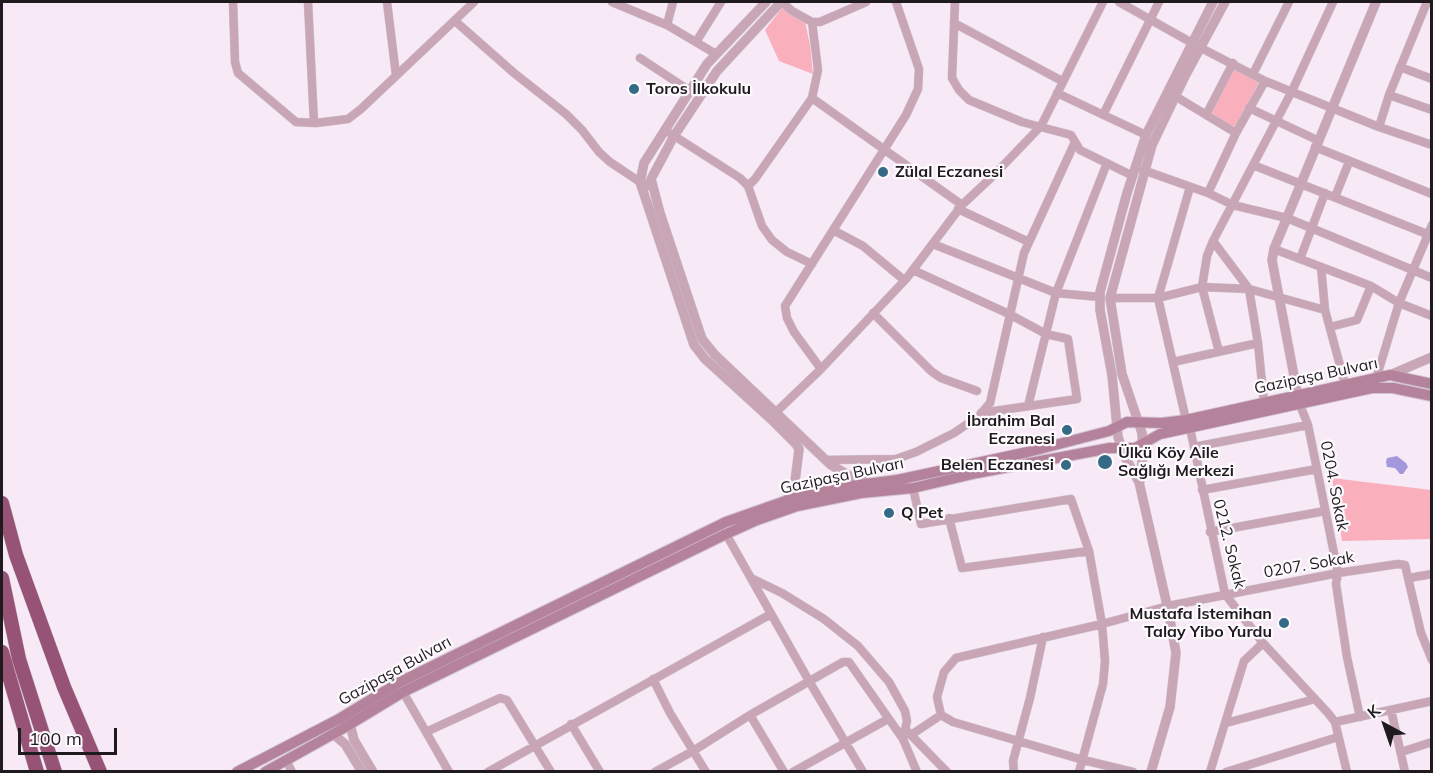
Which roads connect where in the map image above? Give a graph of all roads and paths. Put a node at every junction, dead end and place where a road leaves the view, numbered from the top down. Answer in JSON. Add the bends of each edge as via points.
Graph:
{"nodes":[{"id":1,"x":233,"y":2,"type":"edge"},
{"id":2,"x":308,"y":2,"type":"edge"},
{"id":3,"x":387,"y":2,"type":"edge"},
{"id":4,"x":474,"y":2,"type":"edge"},
{"id":5,"x":612,"y":2,"type":"edge"},
{"id":6,"x":673,"y":2,"type":"edge"},
{"id":7,"x":721,"y":2,"type":"edge"},
{"id":8,"x":766,"y":2,"type":"edge"},
{"id":9,"x":781,"y":2,"type":"edge"},
{"id":10,"x":866,"y":2,"type":"edge"},
{"id":11,"x":896,"y":2,"type":"edge"},
{"id":12,"x":955,"y":2,"type":"edge"},
{"id":13,"x":1103,"y":2,"type":"edge"},
{"id":14,"x":1119,"y":2,"type":"edge"},
{"id":15,"x":1159,"y":2,"type":"edge"},
{"id":16,"x":1213,"y":2,"type":"edge"},
{"id":17,"x":1225,"y":2,"type":"edge"},
{"id":18,"x":1289,"y":2,"type":"edge"},
{"id":19,"x":1334,"y":2,"type":"edge"},
{"id":20,"x":1376,"y":2,"type":"edge"},
{"id":21,"x":1427,"y":2,"type":"edge"},
{"id":22,"x":625,"y":4,"type":"edge"},
{"id":23,"x":1150,"y":19,"type":"junction"},
{"id":24,"x":455,"y":21,"type":"junction"},
{"id":25,"x":812,"y":22,"type":"junction"},
{"id":26,"x":954,"y":23,"type":"junction"},
{"id":27,"x":667,"y":24,"type":"junction"},
{"id":28,"x":696,"y":42,"type":"junction"},
{"id":29,"x":1197,"y":45,"type":"junction"},
{"id":30,"x":716,"y":54,"type":"junction"},
{"id":31,"x":640,"y":58,"type":"dead end"},
{"id":32,"x":1233,"y":63,"type":"junction"},
{"id":33,"x":1400,"y":67,"type":"junction"},
{"id":34,"x":1253,"y":74,"type":"junction"},
{"id":35,"x":396,"y":75,"type":"junction"},
{"id":36,"x":1431,"y":79,"type":"edge"},
{"id":37,"x":1062,"y":81,"type":"junction"},
{"id":38,"x":1265,"y":81,"type":"junction"},
{"id":39,"x":690,"y":91,"type":"junction"},
{"id":40,"x":1292,"y":91,"type":"junction"},
{"id":41,"x":1057,"y":93,"type":"junction"},
{"id":42,"x":1389,"y":95,"type":"junction"},
{"id":43,"x":1175,"y":96,"type":"junction"},
{"id":44,"x":812,"y":98,"type":"junction"},
{"id":45,"x":1249,"y":108,"type":"junction"},
{"id":46,"x":1331,"y":108,"type":"junction"},
{"id":47,"x":1431,"y":110,"type":"edge"},
{"id":48,"x":1103,"y":115,"type":"junction"},
{"id":49,"x":1206,"y":115,"type":"junction"},
{"id":50,"x":1275,"y":120,"type":"junction"},
{"id":51,"x":314,"y":123,"type":"junction"},
{"id":52,"x":1041,"y":126,"type":"junction"},
{"id":53,"x":1379,"y":127,"type":"junction"},
{"id":54,"x":665,"y":130,"type":"junction"},
{"id":55,"x":1236,"y":133,"type":"junction"},
{"id":56,"x":1146,"y":135,"type":"junction"},
{"id":57,"x":674,"y":136,"type":"junction"},
{"id":58,"x":1076,"y":142,"type":"junction"},
{"id":59,"x":1316,"y":144,"type":"junction"},
{"id":60,"x":1431,"y":145,"type":"edge"},
{"id":61,"x":884,"y":151,"type":"junction"},
{"id":62,"x":1349,"y":162,"type":"junction"},
{"id":63,"x":1107,"y":163,"type":"junction"},
{"id":64,"x":1253,"y":165,"type":"junction"},
{"id":65,"x":1143,"y":170,"type":"junction"},
{"id":66,"x":1133,"y":176,"type":"junction"},
{"id":67,"x":640,"y":182,"type":"junction"},
{"id":68,"x":1300,"y":183,"type":"junction"},
{"id":69,"x":748,"y":186,"type":"junction"},
{"id":70,"x":652,"y":187,"type":"junction"},
{"id":71,"x":1190,"y":187,"type":"junction"},
{"id":72,"x":1208,"y":193,"type":"junction"},
{"id":73,"x":1325,"y":193,"type":"junction"},
{"id":74,"x":1431,"y":194,"type":"edge"},
{"id":75,"x":1335,"y":197,"type":"junction"},
{"id":76,"x":1233,"y":205,"type":"junction"},
{"id":77,"x":960,"y":207,"type":"junction"},
{"id":78,"x":1287,"y":218,"type":"junction"},
{"id":79,"x":1431,"y":225,"type":"edge"},
{"id":80,"x":1312,"y":228,"type":"junction"},
{"id":81,"x":833,"y":230,"type":"junction"},
{"id":82,"x":1430,"y":235,"type":"edge"},
{"id":83,"x":1213,"y":241,"type":"junction"},
{"id":84,"x":1029,"y":242,"type":"junction"},
{"id":85,"x":933,"y":244,"type":"junction"},
{"id":86,"x":1274,"y":249,"type":"junction"},
{"id":87,"x":1300,"y":259,"type":"junction"},
{"id":88,"x":812,"y":264,"type":"junction"},
{"id":89,"x":1321,"y":267,"type":"junction"},
{"id":90,"x":913,"y":270,"type":"junction"},
{"id":91,"x":1414,"y":271,"type":"junction"},
{"id":92,"x":1431,"y":278,"type":"edge"},
{"id":93,"x":1017,"y":279,"type":"junction"},
{"id":94,"x":904,"y":280,"type":"junction"},
{"id":95,"x":1371,"y":286,"type":"junction"},
{"id":96,"x":1202,"y":287,"type":"junction"},
{"id":97,"x":1249,"y":289,"type":"junction"},
{"id":98,"x":1056,"y":293,"type":"junction"},
{"id":99,"x":1100,"y":297,"type":"junction"},
{"id":100,"x":1110,"y":298,"type":"junction"},
{"id":101,"x":1158,"y":298,"type":"junction"},
{"id":102,"x":1280,"y":298,"type":"junction"},
{"id":103,"x":1400,"y":303,"type":"junction"},
{"id":104,"x":1325,"y":310,"type":"junction"},
{"id":105,"x":873,"y":313,"type":"junction"},
{"id":106,"x":1009,"y":314,"type":"junction"},
{"id":107,"x":1431,"y":316,"type":"edge"},
{"id":108,"x":1330,"y":327,"type":"junction"},
{"id":109,"x":1046,"y":334,"type":"junction"},
{"id":110,"x":1258,"y":343,"type":"junction"},
{"id":111,"x":1219,"y":352,"type":"junction"},
{"id":112,"x":1431,"y":357,"type":"edge"},
{"id":113,"x":1173,"y":362,"type":"junction"},
{"id":114,"x":821,"y":369,"type":"junction"},
{"id":115,"x":1390,"y":375,"type":"junction"},
{"id":116,"x":1376,"y":379,"type":"junction"},
{"id":117,"x":1345,"y":384,"type":"junction"},
{"id":118,"x":1431,"y":384,"type":"edge"},
{"id":119,"x":977,"y":391,"type":"dead end"},
{"id":120,"x":1431,"y":396,"type":"edge"},
{"id":121,"x":1299,"y":400,"type":"junction"},
{"id":122,"x":1264,"y":402,"type":"junction"},
{"id":123,"x":1028,"y":406,"type":"junction"},
{"id":124,"x":981,"y":414,"type":"junction"},
{"id":125,"x":774,"y":415,"type":"junction"},
{"id":126,"x":1137,"y":422,"type":"junction"},
{"id":127,"x":1188,"y":424,"type":"junction"},
{"id":128,"x":1308,"y":425,"type":"junction"},
{"id":129,"x":1117,"y":426,"type":"junction"},
{"id":130,"x":1142,"y":443,"type":"junction"},
{"id":131,"x":1121,"y":446,"type":"junction"},
{"id":132,"x":1194,"y":447,"type":"junction"},
{"id":133,"x":825,"y":460,"type":"junction"},
{"id":134,"x":1317,"y":469,"type":"junction"},
{"id":135,"x":1139,"y":482,"type":"junction"},
{"id":136,"x":870,"y":483,"type":"junction"},
{"id":137,"x":913,"y":488,"type":"junction"},
{"id":138,"x":1202,"y":490,"type":"junction"},
{"id":139,"x":786,"y":501,"type":"junction"},
{"id":140,"x":2,"y":503,"type":"edge"},
{"id":141,"x":1325,"y":512,"type":"junction"},
{"id":142,"x":950,"y":518,"type":"junction"},
{"id":143,"x":1210,"y":532,"type":"junction"},
{"id":144,"x":726,"y":534,"type":"junction"},
{"id":145,"x":1089,"y":550,"type":"junction"},
{"id":146,"x":1338,"y":573,"type":"junction"},
{"id":147,"x":1431,"y":574,"type":"edge"},
{"id":148,"x":2,"y":578,"type":"edge"},
{"id":149,"x":750,"y":578,"type":"junction"},
{"id":150,"x":1409,"y":578,"type":"junction"},
{"id":151,"x":1225,"y":594,"type":"junction"},
{"id":152,"x":1167,"y":606,"type":"junction"},
{"id":153,"x":771,"y":614,"type":"junction"},
{"id":154,"x":1102,"y":624,"type":"junction"},
{"id":155,"x":1043,"y":637,"type":"junction"},
{"id":156,"x":1263,"y":643,"type":"junction"},
{"id":157,"x":2,"y":652,"type":"edge"},
{"id":158,"x":1431,"y":660,"type":"edge"},
{"id":159,"x":653,"y":679,"type":"junction"},
{"id":160,"x":809,"y":681,"type":"junction"},
{"id":161,"x":403,"y":692,"type":"junction"},
{"id":162,"x":1315,"y":699,"type":"junction"},
{"id":163,"x":1431,"y":701,"type":"edge"},
{"id":164,"x":1390,"y":710,"type":"junction"},
{"id":165,"x":750,"y":715,"type":"junction"},
{"id":166,"x":941,"y":715,"type":"junction"},
{"id":167,"x":1360,"y":717,"type":"junction"},
{"id":168,"x":888,"y":719,"type":"junction"},
{"id":169,"x":1335,"y":722,"type":"junction"},
{"id":170,"x":1226,"y":723,"type":"junction"},
{"id":171,"x":350,"y":724,"type":"junction"},
{"id":172,"x":571,"y":724,"type":"junction"},
{"id":173,"x":426,"y":732,"type":"junction"},
{"id":174,"x":908,"y":732,"type":"junction"},
{"id":175,"x":333,"y":734,"type":"junction"},
{"id":176,"x":1338,"y":737,"type":"junction"},
{"id":177,"x":903,"y":739,"type":"junction"},
{"id":178,"x":845,"y":741,"type":"junction"},
{"id":179,"x":1017,"y":741,"type":"junction"},
{"id":180,"x":1431,"y":742,"type":"edge"},
{"id":181,"x":536,"y":745,"type":"junction"},
{"id":182,"x":693,"y":751,"type":"junction"},
{"id":183,"x":1401,"y":752,"type":"junction"},
{"id":184,"x":286,"y":760,"type":"junction"},
{"id":185,"x":1083,"y":760,"type":"junction"},
{"id":186,"x":494,"y":770,"type":"edge"},
{"id":187,"x":36,"y":771,"type":"edge"},
{"id":188,"x":55,"y":771,"type":"edge"},
{"id":189,"x":100,"y":771,"type":"edge"},
{"id":190,"x":237,"y":771,"type":"edge"},
{"id":191,"x":265,"y":771,"type":"edge"},
{"id":192,"x":292,"y":771,"type":"edge"},
{"id":193,"x":362,"y":771,"type":"edge"},
{"id":194,"x":373,"y":771,"type":"edge"},
{"id":195,"x":449,"y":771,"type":"edge"},
{"id":196,"x":551,"y":771,"type":"edge"},
{"id":197,"x":600,"y":771,"type":"edge"},
{"id":198,"x":655,"y":771,"type":"edge"},
{"id":199,"x":706,"y":771,"type":"edge"},
{"id":200,"x":784,"y":771,"type":"edge"},
{"id":201,"x":793,"y":771,"type":"edge"},
{"id":202,"x":863,"y":771,"type":"edge"},
{"id":203,"x":917,"y":771,"type":"edge"},
{"id":204,"x":947,"y":771,"type":"edge"},
{"id":205,"x":1014,"y":771,"type":"edge"},
{"id":206,"x":1079,"y":771,"type":"edge"},
{"id":207,"x":1133,"y":771,"type":"edge"},
{"id":208,"x":1151,"y":771,"type":"edge"},
{"id":209,"x":1210,"y":771,"type":"edge"},
{"id":210,"x":1226,"y":771,"type":"edge"},
{"id":211,"x":1347,"y":771,"type":"edge"},
{"id":212,"x":1405,"y":771,"type":"edge"}],
"edges":[{"from":1,"to":51,"type":"street","via":[[238,74],[296,122]]},
{"from":2,"to":51,"type":"street"},
{"from":3,"to":35,"type":"street"},
{"from":4,"to":24,"type":"street"},
{"from":5,"to":22,"type":"street"},
{"from":6,"to":27,"type":"street"},
{"from":7,"to":28,"type":"street"},
{"from":8,"to":30,"type":"street"},
{"from":9,"to":25,"type":"street"},
{"from":9,"to":57,"type":"street","via":[[727,58]]},
{"from":10,"to":25,"type":"street"},
{"from":11,"to":61,"type":"street","via":[[920,69],[918,89]]},
{"from":12,"to":26,"type":"street"},
{"from":13,"to":37,"type":"street"},
{"from":14,"to":23,"type":"street"},
{"from":15,"to":23,"type":"street"},
{"from":16,"to":29,"type":"street"},
{"from":17,"to":29,"type":"street"},
{"from":18,"to":34,"type":"street"},
{"from":19,"to":40,"type":"street"},
{"from":20,"to":46,"type":"street"},
{"from":21,"to":33,"type":"street"},
{"from":22,"to":27,"type":"street"},
{"from":23,"to":29,"type":"street"},
{"from":23,"to":48,"type":"street"},
{"from":24,"to":35,"type":"street"},
{"from":24,"to":67,"type":"street","via":[[566,114],[610,162]]},
{"from":25,"to":44,"type":"street","via":[[818,70]]},
{"from":26,"to":37,"type":"street"},
{"from":26,"to":52,"type":"street","via":[[952,78],[959,90],[969,100]]},
{"from":27,"to":28,"type":"street"},
{"from":28,"to":30,"type":"street"},
{"from":29,"to":32,"type":"street"},
{"from":29,"to":43,"type":"street"},
{"from":29,"to":56,"type":"street"},
{"from":30,"to":39,"type":"street"},
{"from":31,"to":39,"type":"street"},
{"from":32,"to":34,"type":"street"},
{"from":32,"to":49,"type":"street"},
{"from":33,"to":36,"type":"street"},
{"from":33,"to":42,"type":"street"},
{"from":34,"to":38,"type":"street"},
{"from":35,"to":51,"type":"street","via":[[348,119]]},
{"from":37,"to":41,"type":"street"},
{"from":38,"to":40,"type":"street"},
{"from":38,"to":45,"type":"street"},
{"from":39,"to":54,"type":"street"},
{"from":40,"to":46,"type":"street"},
{"from":40,"to":50,"type":"street"},
{"from":41,"to":48,"type":"street"},
{"from":41,"to":52,"type":"street"},
{"from":42,"to":47,"type":"street"},
{"from":42,"to":53,"type":"street"},
{"from":43,"to":49,"type":"street"},
{"from":43,"to":65,"type":"street"},
{"from":44,"to":61,"type":"street"},
{"from":44,"to":69,"type":"street"},
{"from":45,"to":50,"type":"street"},
{"from":45,"to":55,"type":"street"},
{"from":46,"to":53,"type":"street"},
{"from":46,"to":59,"type":"street"},
{"from":48,"to":56,"type":"street"},
{"from":49,"to":55,"type":"street"},
{"from":50,"to":59,"type":"street"},
{"from":50,"to":64,"type":"street"},
{"from":52,"to":58,"type":"street","via":[[1071,135]]},
{"from":52,"to":77,"type":"street"},
{"from":53,"to":60,"type":"street"},
{"from":54,"to":57,"type":"street"},
{"from":54,"to":67,"type":"street","via":[[644,163]]},
{"from":55,"to":72,"type":"street"},
{"from":56,"to":66,"type":"street"},
{"from":57,"to":69,"type":"street"},
{"from":57,"to":70,"type":"street","via":[[654,170]]},
{"from":58,"to":63,"type":"street","via":[[1080,150]]},
{"from":58,"to":84,"type":"street"},
{"from":59,"to":62,"type":"street"},
{"from":59,"to":68,"type":"street"},
{"from":61,"to":77,"type":"street"},
{"from":61,"to":81,"type":"street"},
{"from":62,"to":74,"type":"street"},
{"from":62,"to":75,"type":"street"},
{"from":63,"to":66,"type":"street"},
{"from":63,"to":98,"type":"street"},
{"from":64,"to":68,"type":"street"},
{"from":64,"to":76,"type":"street"},
{"from":65,"to":71,"type":"street"},
{"from":65,"to":100,"type":"street"},
{"from":66,"to":99,"type":"street"},
{"from":67,"to":70,"type":"street"},
{"from":67,"to":125,"type":"street","via":[[694,345],[705,359]]},
{"from":68,"to":73,"type":"street"},
{"from":68,"to":78,"type":"street"},
{"from":69,"to":88,"type":"street","via":[[762,226],[772,240]]},
{"from":70,"to":125,"type":"street","via":[[702,339]]},
{"from":71,"to":72,"type":"street"},
{"from":71,"to":101,"type":"street"},
{"from":72,"to":76,"type":"street"},
{"from":73,"to":75,"type":"street"},
{"from":73,"to":80,"type":"street"},
{"from":75,"to":82,"type":"street"},
{"from":76,"to":78,"type":"street"},
{"from":76,"to":83,"type":"street"},
{"from":77,"to":84,"type":"street"},
{"from":77,"to":85,"type":"street"},
{"from":78,"to":80,"type":"street"},
{"from":78,"to":86,"type":"street"},
{"from":79,"to":82,"type":"street"},
{"from":80,"to":87,"type":"street"},
{"from":80,"to":91,"type":"street"},
{"from":81,"to":88,"type":"street"},
{"from":81,"to":94,"type":"street","via":[[863,246]]},
{"from":82,"to":91,"type":"street"},
{"from":83,"to":96,"type":"street"},
{"from":83,"to":97,"type":"street"},
{"from":84,"to":93,"type":"street"},
{"from":85,"to":90,"type":"street"},
{"from":85,"to":93,"type":"street"},
{"from":86,"to":87,"type":"street"},
{"from":86,"to":102,"type":"street","via":[[1272,260]]},
{"from":87,"to":89,"type":"street"},
{"from":88,"to":114,"type":"street","via":[[785,306],[794,332]]},
{"from":89,"to":95,"type":"street"},
{"from":89,"to":104,"type":"street"},
{"from":90,"to":94,"type":"street"},
{"from":90,"to":106,"type":"street"},
{"from":91,"to":92,"type":"street"},
{"from":91,"to":103,"type":"street"},
{"from":93,"to":98,"type":"street"},
{"from":93,"to":106,"type":"street"},
{"from":94,"to":105,"type":"street"},
{"from":95,"to":103,"type":"street"},
{"from":95,"to":108,"type":"street","via":[[1357,320]]},
{"from":96,"to":97,"type":"street"},
{"from":96,"to":101,"type":"street"},
{"from":96,"to":111,"type":"street"},
{"from":97,"to":102,"type":"street"},
{"from":97,"to":110,"type":"street"},
{"from":98,"to":99,"type":"street"},
{"from":98,"to":109,"type":"street"},
{"from":99,"to":129,"type":"street"},
{"from":100,"to":101,"type":"street"},
{"from":100,"to":126,"type":"street","via":[[1122,374]]},
{"from":101,"to":113,"type":"street","name":"0212. Sokak"},
{"from":102,"to":104,"type":"street"},
{"from":102,"to":121,"type":"street"},
{"from":103,"to":107,"type":"street"},
{"from":103,"to":116,"type":"street"},
{"from":104,"to":108,"type":"street"},
{"from":105,"to":114,"type":"street"},
{"from":105,"to":119,"type":"street","via":[[931,371]]},
{"from":106,"to":109,"type":"street"},
{"from":106,"to":124,"type":"street","via":[[990,403]]},
{"from":108,"to":117,"type":"street"},
{"from":109,"to":123,"type":"street"},
{"from":109,"to":123,"type":"street","via":[[1068,339],[1077,399]]},
{"from":110,"to":111,"type":"street"},
{"from":110,"to":122,"type":"street"},
{"from":111,"to":113,"type":"street"},
{"from":112,"to":115,"type":"street"},
{"from":113,"to":127,"type":"street","name":"0212. Sokak"},
{"from":114,"to":125,"type":"street"},
{"from":115,"to":116,"type":"main road","name":"Gazipaşa Bulvarı"},
{"from":115,"to":118,"type":"main road","name":"Gazipaşa Bulvarı"},
{"from":116,"to":117,"type":"main road","name":"Gazipaşa Bulvarı"},
{"from":117,"to":121,"type":"main road","name":"Gazipaşa Bulvarı"},
{"from":120,"to":121,"type":"main road","name":"Gazipaşa Bulvarı","via":[[1372,388]]},
{"from":121,"to":122,"type":"main road","name":"Gazipaşa Bulvarı"},
{"from":121,"to":127,"type":"main road","name":"Gazipaşa Bulvarı"},
{"from":121,"to":128,"type":"street","name":"0204. Sokak"},
{"from":122,"to":127,"type":"main road","name":"Gazipaşa Bulvarı"},
{"from":123,"to":124,"type":"street"},
{"from":124,"to":133,"type":"street","via":[[954,433],[896,459]]},
{"from":125,"to":133,"type":"street"},
{"from":125,"to":139,"type":"street","via":[[799,449],[794,490]]},
{"from":126,"to":127,"type":"main road","name":"Gazipaşa Bulvarı"},
{"from":126,"to":129,"type":"main road","name":"Gazipaşa Bulvarı"},
{"from":126,"to":130,"type":"street"},
{"from":127,"to":130,"type":"main road","name":"Gazipaşa Bulvarı"},
{"from":127,"to":132,"type":"street","name":"0212. Sokak"},
{"from":128,"to":132,"type":"street"},
{"from":128,"to":134,"type":"street","name":"0204. Sokak"},
{"from":129,"to":131,"type":"street"},
{"from":129,"to":136,"type":"main road","name":"Gazipaşa Bulvarı","via":[[1028,452]]},
{"from":130,"to":131,"type":"main road","name":"Gazipaşa Bulvarı"},
{"from":130,"to":135,"type":"street"},
{"from":131,"to":135,"type":"street"},
{"from":131,"to":137,"type":"main road","name":"Gazipaşa Bulvarı"},
{"from":132,"to":138,"type":"street","name":"0212. Sokak"},
{"from":133,"to":136,"type":"street"},
{"from":134,"to":138,"type":"street"},
{"from":134,"to":141,"type":"street","name":"0204. Sokak"},
{"from":135,"to":152,"type":"street"},
{"from":136,"to":139,"type":"main road","name":"Gazipaşa Bulvarı"},
{"from":137,"to":142,"type":"street","via":[[921,524]]},
{"from":137,"to":144,"type":"main road","name":"Gazipaşa Bulvarı","via":[[861,493],[797,506]]},
{"from":138,"to":143,"type":"street","name":"0212. Sokak"},
{"from":139,"to":190,"type":"main road","name":"Gazipaşa Bulvarı","via":[[726,522],[400,682],[339,719]]},
{"from":140,"to":189,"type":"highway","via":[[16,555],[64,687]]},
{"from":141,"to":143,"type":"street"},
{"from":141,"to":146,"type":"street","name":"0204. Sokak"},
{"from":142,"to":145,"type":"street","via":[[1071,499]]},
{"from":142,"to":145,"type":"street","via":[[962,568]]},
{"from":143,"to":151,"type":"street","name":"0212. Sokak"},
{"from":144,"to":149,"type":"street"},
{"from":144,"to":161,"type":"main road","name":"Gazipaşa Bulvarı"},
{"from":145,"to":154,"type":"street"},
{"from":146,"to":150,"type":"street","name":"0207. Sokak","via":[[1398,564],[1405,565]]},
{"from":146,"to":151,"type":"street","name":"0207. Sokak"},
{"from":146,"to":167,"type":"street","name":"0204. Sokak","via":[[1337,594]]},
{"from":147,"to":150,"type":"street"},
{"from":148,"to":188,"type":"highway","via":[[19,659]]},
{"from":149,"to":153,"type":"street"},
{"from":149,"to":174,"type":"street","via":[[824,619],[858,645],[889,682],[905,711]]},
{"from":150,"to":158,"type":"street"},
{"from":151,"to":152,"type":"street","name":"0207. Sokak"},
{"from":151,"to":156,"type":"street","name":"0212. Sokak"},
{"from":152,"to":154,"type":"street","name":"0207. Sokak"},
{"from":152,"to":208,"type":"street","via":[[1176,653],[1170,707]]},
{"from":153,"to":159,"type":"street"},
{"from":153,"to":160,"type":"street"},
{"from":154,"to":155,"type":"street","name":"0207. Sokak"},
{"from":154,"to":185,"type":"street","via":[[1103,684]]},
{"from":155,"to":166,"type":"street","name":"0207. Sokak","via":[[956,658],[944,672],[939,688]]},
{"from":155,"to":179,"type":"street"},
{"from":156,"to":162,"type":"street","name":"0212. Sokak"},
{"from":156,"to":170,"type":"street","via":[[1244,661]]},
{"from":157,"to":187,"type":"highway"},
{"from":159,"to":172,"type":"street"},
{"from":159,"to":182,"type":"street"},
{"from":160,"to":165,"type":"street"},
{"from":160,"to":168,"type":"street","via":[[849,662]]},
{"from":160,"to":178,"type":"street"},
{"from":161,"to":171,"type":"main road","name":"Gazipaşa Bulvarı"},
{"from":161,"to":173,"type":"street"},
{"from":162,"to":169,"type":"street","name":"0212. Sokak"},
{"from":162,"to":170,"type":"street"},
{"from":163,"to":164,"type":"street"},
{"from":164,"to":167,"type":"street"},
{"from":164,"to":183,"type":"street"},
{"from":165,"to":182,"type":"street"},
{"from":165,"to":200,"type":"street"},
{"from":166,"to":174,"type":"street"},
{"from":166,"to":179,"type":"street"},
{"from":167,"to":169,"type":"street"},
{"from":168,"to":177,"type":"street"},
{"from":168,"to":178,"type":"street"},
{"from":169,"to":176,"type":"street","name":"0212. Sokak"},
{"from":170,"to":209,"type":"street"},
{"from":171,"to":175,"type":"main road","name":"Gazipaşa Bulvarı"},
{"from":171,"to":194,"type":"street","via":[[354,740]]},
{"from":172,"to":181,"type":"street"},
{"from":172,"to":197,"type":"street"},
{"from":173,"to":181,"type":"street","via":[[500,698],[507,700]]},
{"from":173,"to":195,"type":"street"},
{"from":174,"to":177,"type":"street"},
{"from":174,"to":204,"type":"street"},
{"from":175,"to":184,"type":"main road","name":"Gazipaşa Bulvarı"},
{"from":175,"to":193,"type":"street","via":[[345,744]]},
{"from":176,"to":210,"type":"street"},
{"from":176,"to":211,"type":"street","name":"0212. Sokak"},
{"from":177,"to":203,"type":"street"},
{"from":178,"to":201,"type":"street"},
{"from":178,"to":202,"type":"street"},
{"from":179,"to":185,"type":"street"},
{"from":179,"to":205,"type":"street"},
{"from":180,"to":183,"type":"street"},
{"from":181,"to":186,"type":"street"},
{"from":181,"to":196,"type":"street"},
{"from":182,"to":198,"type":"street"},
{"from":182,"to":199,"type":"street"},
{"from":183,"to":212,"type":"street"},
{"from":184,"to":191,"type":"main road","name":"Gazipaşa Bulvarı"},
{"from":184,"to":192,"type":"street"},
{"from":185,"to":206,"type":"street"},
{"from":185,"to":207,"type":"street"}]}
